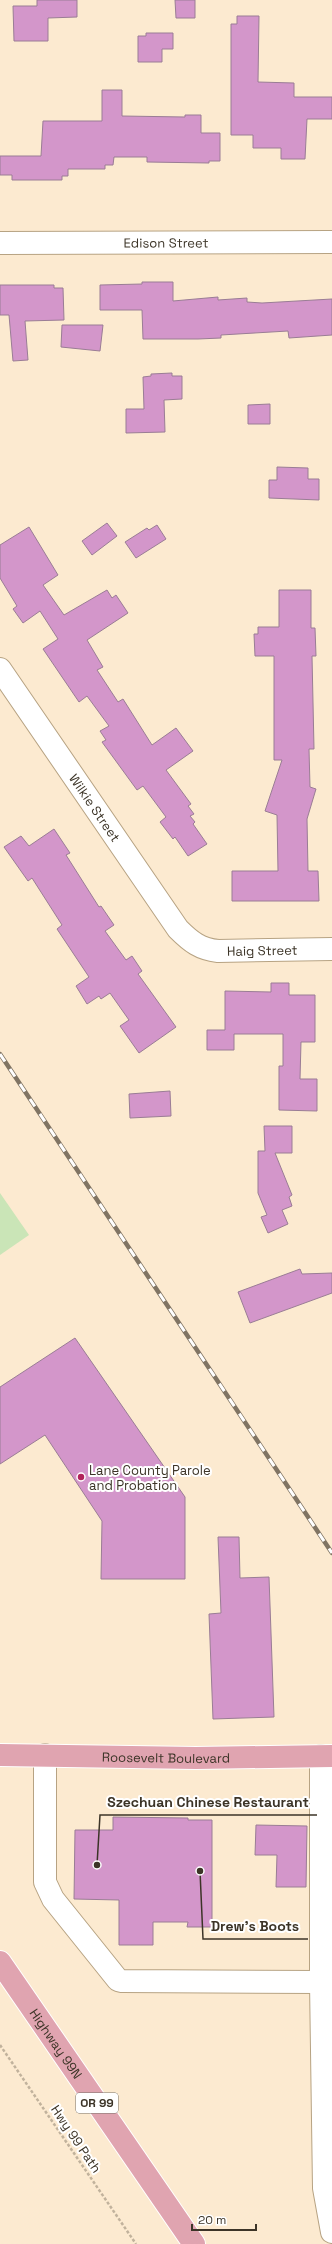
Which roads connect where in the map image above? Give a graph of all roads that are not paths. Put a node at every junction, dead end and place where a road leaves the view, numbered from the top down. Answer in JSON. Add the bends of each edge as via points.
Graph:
{"nodes":[{"id":1,"x":332,"y":242,"type":"edge"},
{"id":2,"x":0,"y":244,"type":"edge"},
{"id":3,"x":0,"y":669,"type":"edge"},
{"id":4,"x":193,"y":944,"type":"joint"},
{"id":5,"x":332,"y":949,"type":"edge"},
{"id":6,"x":0,"y":1755,"type":"edge"},
{"id":7,"x":44,"y":1756,"type":"junction"},
{"id":8,"x":327,"y":1756,"type":"edge"},
{"id":9,"x":0,"y":1962,"type":"edge"},
{"id":10,"x":321,"y":1982,"type":"junction"},
{"id":11,"x":328,"y":2177,"type":"edge"},
{"id":12,"x":332,"y":2232,"type":"edge"},
{"id":13,"x":194,"y":2244,"type":"edge"}],
"edges":[{"from":1,"to":2,"type":"street","name":"Edison Street"},
{"from":3,"to":4,"type":"street","name":"Wilkie Street","via":[[178,929]]},
{"from":4,"to":5,"type":"street","name":"Haig Street","via":[[207,950],[218,951]]},
{"from":6,"to":7,"type":"main road","name":"Roosevelt Boulevard"},
{"from":7,"to":8,"type":"main road","name":"Roosevelt Boulevard"},
{"from":7,"to":10,"type":"street","via":[[45,1882],[53,1899],[118,1980]]},
{"from":8,"to":10,"type":"street"},
{"from":9,"to":13,"type":"main road","name":"Highway 99N","number":"OR 99"},
{"from":10,"to":11,"type":"street"},
{"from":11,"to":12,"type":"street","via":[[327,2212]]}]}
